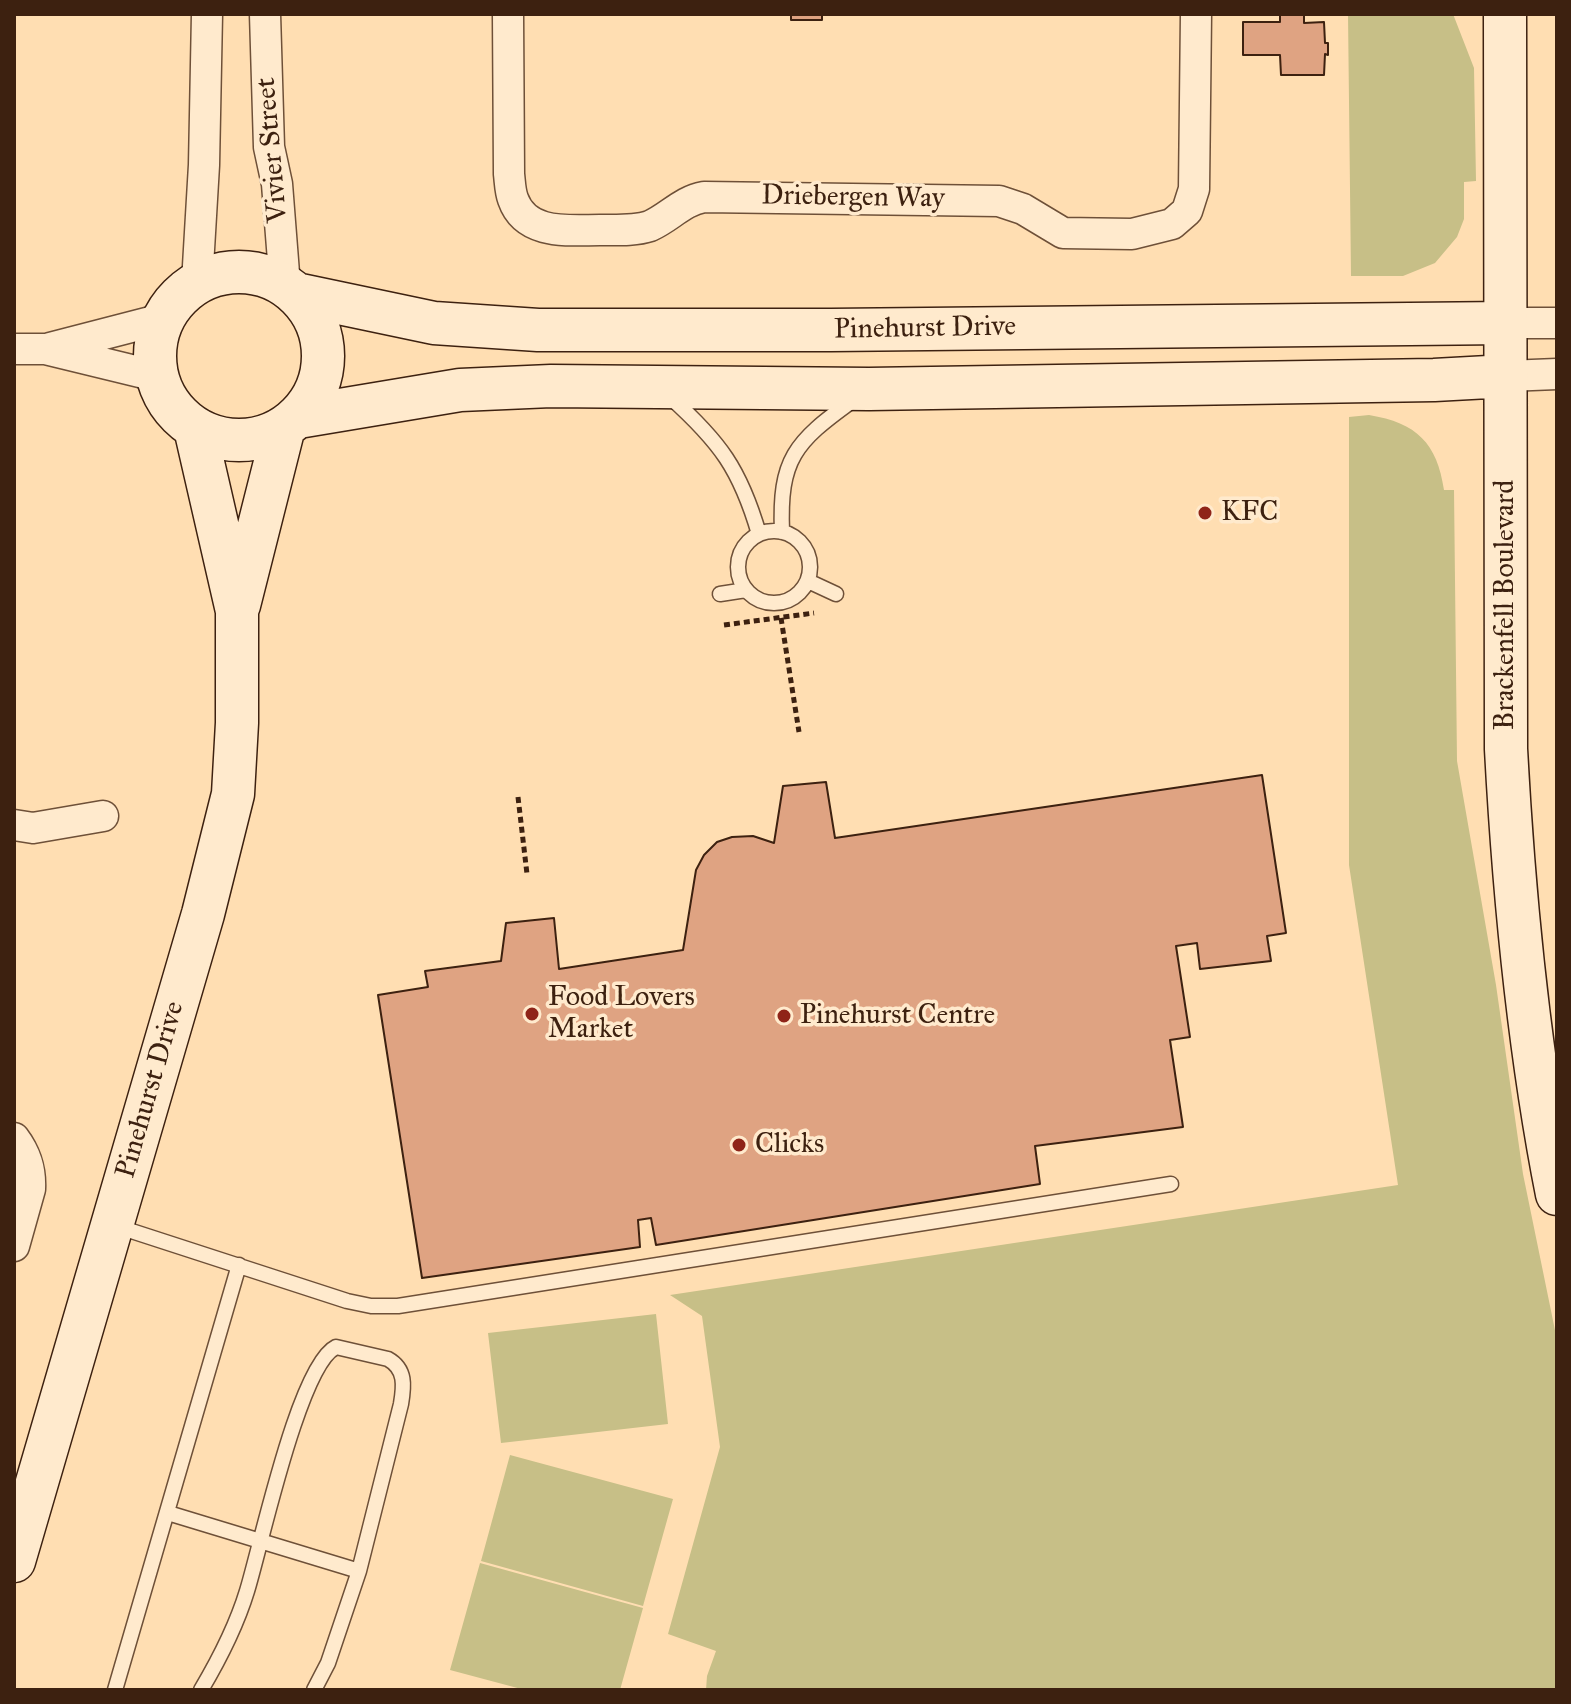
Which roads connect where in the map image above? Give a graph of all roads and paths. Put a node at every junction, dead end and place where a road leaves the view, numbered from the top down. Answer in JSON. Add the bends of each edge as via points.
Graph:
{"nodes":[{"id":1,"x":207,"y":14,"type":"edge"},
{"id":2,"x":265,"y":14,"type":"edge"},
{"id":3,"x":508,"y":14,"type":"edge"},
{"id":4,"x":1196,"y":14,"type":"edge"},
{"id":5,"x":1505,"y":14,"type":"edge"},
{"id":6,"x":197,"y":283,"type":"junction"},
{"id":7,"x":291,"y":290,"type":"junction"},
{"id":8,"x":162,"y":319,"type":"junction"},
{"id":9,"x":1506,"y":323,"type":"junction"},
{"id":10,"x":1557,"y":323,"type":"edge"},
{"id":11,"x":14,"y":349,"type":"edge"},
{"id":12,"x":45,"y":349,"type":"junction"},
{"id":13,"x":1557,"y":374,"type":"edge"},
{"id":14,"x":156,"y":376,"type":"junction"},
{"id":15,"x":1507,"y":376,"type":"junction"},
{"id":16,"x":657,"y":386,"type":"junction"},
{"id":17,"x":869,"y":389,"type":"junction"},
{"id":18,"x":291,"y":422,"type":"junction"},
{"id":19,"x":195,"y":428,"type":"junction"},
{"id":20,"x":782,"y":532,"type":"junction"},
{"id":21,"x":759,"y":534,"type":"junction"},
{"id":22,"x":808,"y":581,"type":"junction"},
{"id":23,"x":746,"y":590,"type":"junction"},
{"id":24,"x":720,"y":594,"type":"dead end"},
{"id":25,"x":836,"y":594,"type":"dead end"},
{"id":26,"x":237,"y":611,"type":"junction"},
{"id":27,"x":825,"y":612,"type":"dead end"},
{"id":28,"x":781,"y":618,"type":"junction"},
{"id":29,"x":724,"y":625,"type":"dead end"},
{"id":30,"x":799,"y":732,"type":"dead end"},
{"id":31,"x":518,"y":797,"type":"dead end"},
{"id":32,"x":103,"y":816,"type":"dead end"},
{"id":33,"x":14,"y":825,"type":"edge"},
{"id":34,"x":527,"y":874,"type":"dead end"},
{"id":35,"x":14,"y":1138,"type":"edge"},
{"id":36,"x":1171,"y":1184,"type":"dead end"},
{"id":37,"x":1557,"y":1194,"type":"edge"},
{"id":38,"x":111,"y":1224,"type":"junction"},
{"id":39,"x":14,"y":1246,"type":"edge"},
{"id":40,"x":239,"y":1265,"type":"junction"},
{"id":41,"x":168,"y":1513,"type":"junction"},
{"id":42,"x":260,"y":1541,"type":"junction"},
{"id":43,"x":14,"y":1561,"type":"edge"},
{"id":44,"x":359,"y":1571,"type":"junction"},
{"id":45,"x":115,"y":1690,"type":"edge"},
{"id":46,"x":201,"y":1690,"type":"edge"},
{"id":47,"x":314,"y":1690,"type":"edge"}],
"edges":[{"from":1,"to":6,"type":"street"},
{"from":2,"to":7,"type":"street","name":"Vivier Street","via":[[269,147]]},
{"from":3,"to":4,"type":"street","name":"Driebergen Way","via":[[509,174],[513,199],[534,224],[620,230],[649,226],[684,203],[704,197],[877,197],[999,201],[1063,233],[1132,234],[1172,224],[1187,211],[1194,189]]},
{"from":5,"to":9,"type":"street","name":"Brackenfell Boulevard"},
{"from":6,"to":7,"type":"street","via":[[241,272],[264,276]]},
{"from":6,"to":8,"type":"street","via":[[176,298]]},
{"from":7,"to":9,"type":"street","name":"Pinehurst Drive","via":[[434,323],[538,330]]},
{"from":7,"to":18,"type":"street","via":[[313,316],[322,342],[323,369],[314,395]]},
{"from":8,"to":12,"type":"street"},
{"from":8,"to":14,"type":"street","via":[[155,343]]},
{"from":9,"to":10,"type":"street","name":"Pinehurst Drive"},
{"from":9,"to":15,"type":"street","name":"Brackenfell Boulevard"},
{"from":11,"to":12,"type":"street"},
{"from":12,"to":14,"type":"street"},
{"from":13,"to":15,"type":"street","name":"Pinehurst Drive"},
{"from":14,"to":19,"type":"street","via":[[170,406]]},
{"from":15,"to":17,"type":"street","name":"Pinehurst Drive"},
{"from":15,"to":37,"type":"street","name":"Brackenfell Boulevard","via":[[1506,749],[1511,838],[1524,982]]},
{"from":16,"to":17,"type":"street","name":"Pinehurst Drive"},
{"from":16,"to":18,"type":"street","name":"Pinehurst Drive","via":[[460,390]]},
{"from":16,"to":21,"type":"lane","via":[[703,427],[735,470]]},
{"from":17,"to":20,"type":"lane","via":[[820,424],[793,454],[780,497]]},
{"from":18,"to":19,"type":"street","via":[[263,437],[240,441]]},
{"from":18,"to":26,"type":"street","name":"Pinehurst Drive"},
{"from":19,"to":26,"type":"street","name":"Pinehurst Drive"},
{"from":20,"to":21,"type":"lane"},
{"from":20,"to":22,"type":"lane","via":[[793,536],[809,556]]},
{"from":21,"to":23,"type":"lane","via":[[739,556]]},
{"from":22,"to":23,"type":"lane","via":[[791,599],[779,603],[767,603]]},
{"from":22,"to":25,"type":"lane"},
{"from":23,"to":24,"type":"lane"},
{"from":26,"to":38,"type":"street","name":"Pinehurst Drive","via":[[233,794]]},
{"from":27,"to":28,"type":"path"},
{"from":28,"to":29,"type":"path"},
{"from":28,"to":30,"type":"path"},
{"from":31,"to":34,"type":"path"},
{"from":32,"to":33,"type":"street","via":[[33,828]]},
{"from":35,"to":39,"type":"street","via":[[31,1179]]},
{"from":36,"to":40,"type":"lane","via":[[398,1306],[347,1301]]},
{"from":38,"to":40,"type":"lane"},
{"from":38,"to":43,"type":"street","name":"Pinehurst Drive"},
{"from":40,"to":41,"type":"lane"},
{"from":41,"to":42,"type":"lane"},
{"from":41,"to":45,"type":"lane"},
{"from":42,"to":44,"type":"lane"},
{"from":42,"to":44,"type":"lane","via":[[303,1399],[320,1364],[336,1347],[388,1359],[400,1370],[404,1389]]},
{"from":42,"to":46,"type":"lane","via":[[227,1646]]},
{"from":44,"to":47,"type":"lane"}]}
